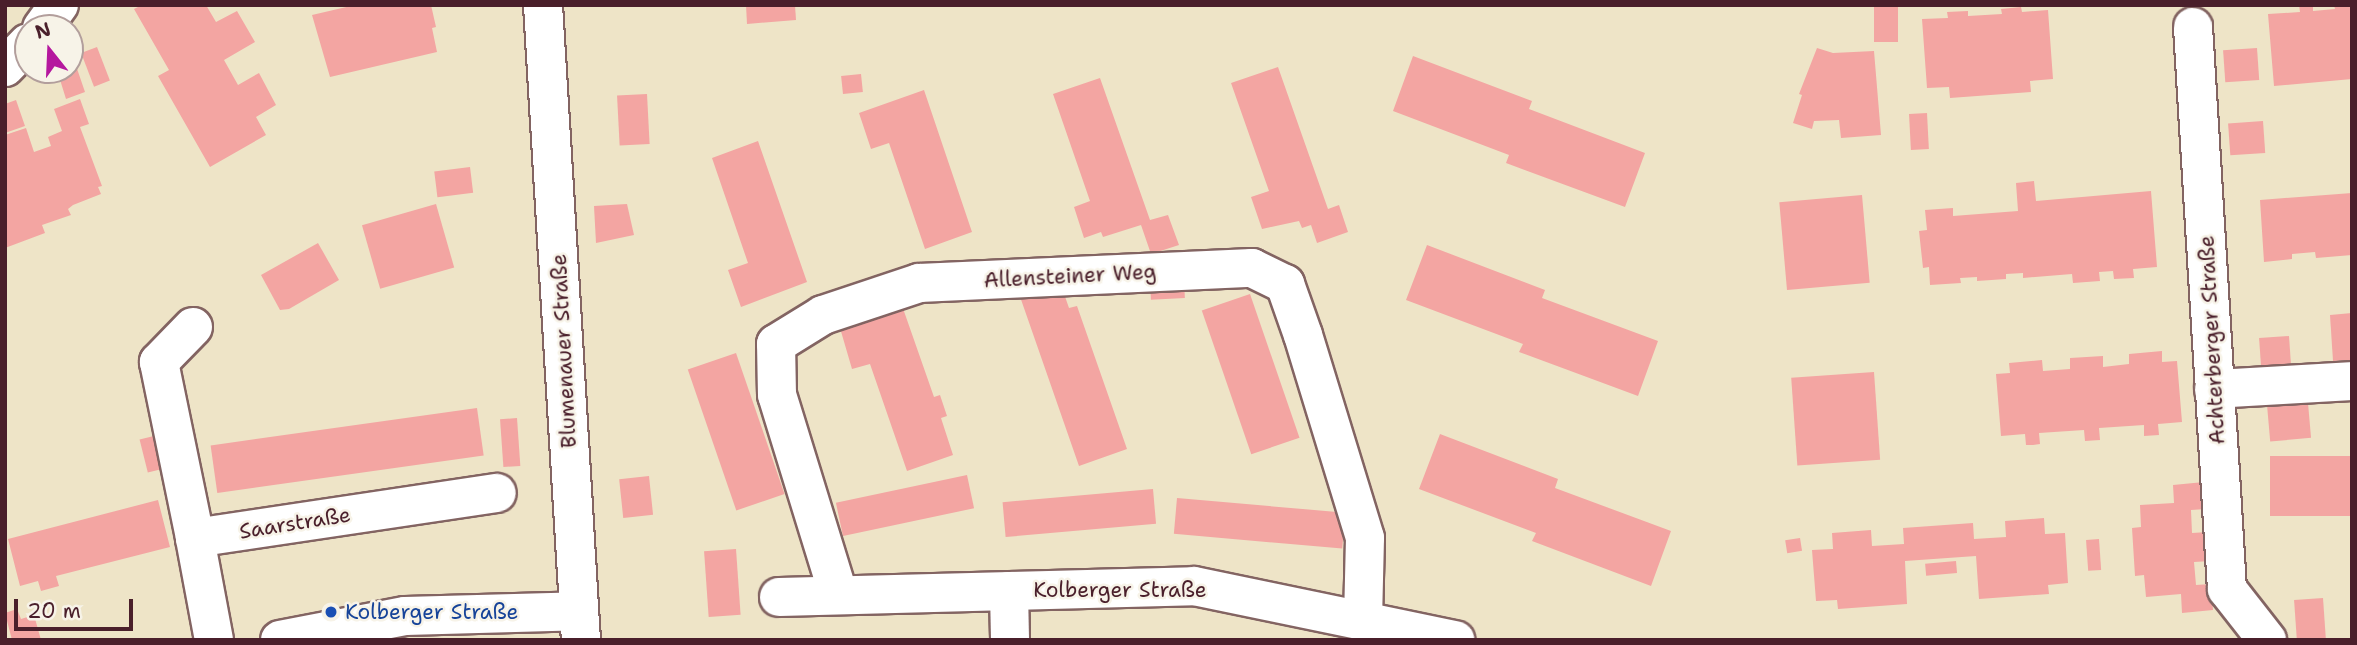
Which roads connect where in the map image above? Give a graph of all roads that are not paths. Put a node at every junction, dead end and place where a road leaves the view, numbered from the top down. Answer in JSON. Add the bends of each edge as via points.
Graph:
{"nodes":[{"id":1,"x":543,"y":5,"type":"edge"},
{"id":2,"x":2193,"y":27,"type":"dead end"},
{"id":3,"x":193,"y":327,"type":"dead end"},
{"id":4,"x":2352,"y":381,"type":"edge"},
{"id":5,"x":2214,"y":389,"type":"junction"},
{"id":6,"x":497,"y":493,"type":"dead end"},
{"id":7,"x":195,"y":538,"type":"junction"},
{"id":8,"x":1009,"y":590,"type":"junction"},
{"id":9,"x":838,"y":593,"type":"junction"},
{"id":10,"x":779,"y":597,"type":"dead end"},
{"id":11,"x":1363,"y":619,"type":"junction"},
{"id":12,"x":509,"y":626,"type":"edge"},
{"id":13,"x":580,"y":626,"type":"edge"},
{"id":14,"x":214,"y":640,"type":"edge"},
{"id":15,"x":280,"y":640,"type":"edge"},
{"id":16,"x":1010,"y":640,"type":"edge"},
{"id":17,"x":1455,"y":640,"type":"edge"},
{"id":18,"x":2267,"y":640,"type":"edge"}],
"edges":[{"from":1,"to":13,"type":"street","name":"Blumenauer Straße"},
{"from":2,"to":5,"type":"street","name":"Achterberger Straße"},
{"from":3,"to":7,"type":"street","via":[[159,362]]},
{"from":4,"to":5,"type":"street"},
{"from":5,"to":18,"type":"street","name":"Achterberger Straße","via":[[2227,589]]},
{"from":6,"to":7,"type":"street","name":"Saarstraße"},
{"from":7,"to":14,"type":"street"},
{"from":8,"to":9,"type":"street","name":"Kolberger Straße"},
{"from":8,"to":11,"type":"street","name":"Kolberger Straße","via":[[1194,586]]},
{"from":8,"to":16,"type":"street"},
{"from":9,"to":10,"type":"street","name":"Kolberger Straße"},
{"from":9,"to":11,"type":"street","name":"Allensteiner Weg","via":[[777,395],[776,344],[823,315],[919,284],[1252,268],[1285,284],[1307,348],[1366,538]]},
{"from":11,"to":17,"type":"street","name":"Kolberger Straße"},
{"from":12,"to":13,"type":"street"},
{"from":12,"to":15,"type":"street","via":[[405,616]]}]}
